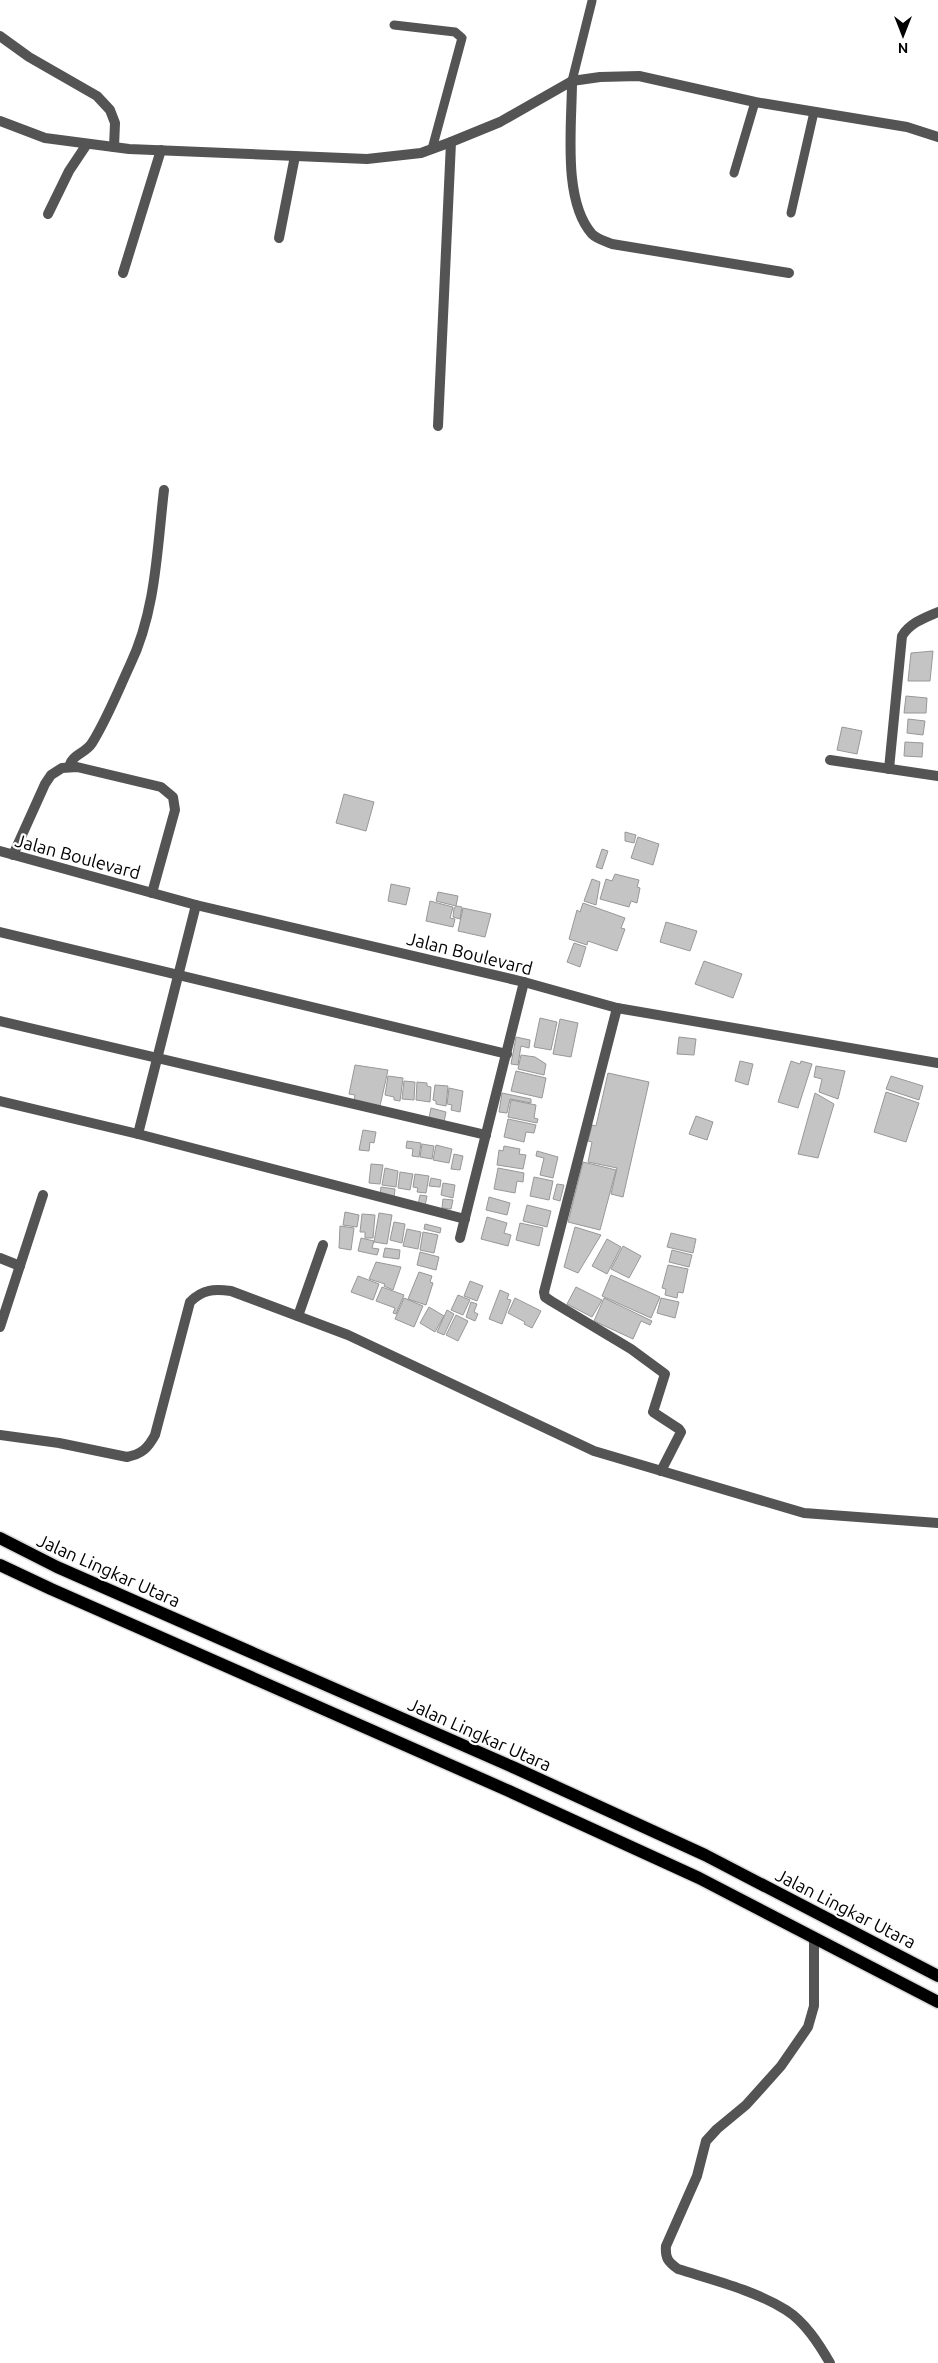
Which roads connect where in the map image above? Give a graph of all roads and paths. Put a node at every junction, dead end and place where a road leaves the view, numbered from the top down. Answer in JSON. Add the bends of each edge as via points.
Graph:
{"nodes":[{"id":1,"x":592,"y":2,"type":"dead end"},
{"id":2,"x":394,"y":25,"type":"dead end"},
{"id":3,"x":0,"y":36,"type":"edge"},
{"id":4,"x":572,"y":81,"type":"junction"},
{"id":5,"x":755,"y":102,"type":"junction"},
{"id":6,"x":814,"y":112,"type":"junction"},
{"id":7,"x":0,"y":120,"type":"edge"},
{"id":8,"x":938,"y":137,"type":"edge"},
{"id":9,"x":451,"y":142,"type":"junction"},
{"id":10,"x":87,"y":144,"type":"junction"},
{"id":11,"x":114,"y":147,"type":"junction"},
{"id":12,"x":432,"y":149,"type":"junction"},
{"id":13,"x":161,"y":150,"type":"junction"},
{"id":14,"x":295,"y":156,"type":"junction"},
{"id":15,"x":734,"y":173,"type":"dead end"},
{"id":16,"x":791,"y":213,"type":"dead end"},
{"id":17,"x":48,"y":214,"type":"dead end"},
{"id":18,"x":279,"y":238,"type":"dead end"},
{"id":19,"x":123,"y":273,"type":"dead end"},
{"id":20,"x":789,"y":273,"type":"dead end"},
{"id":21,"x":438,"y":426,"type":"dead end"},
{"id":22,"x":164,"y":490,"type":"dead end"},
{"id":23,"x":938,"y":612,"type":"edge"},
{"id":24,"x":830,"y":760,"type":"dead end"},
{"id":25,"x":69,"y":767,"type":"junction"},
{"id":26,"x":889,"y":769,"type":"junction"},
{"id":27,"x":938,"y":776,"type":"edge"},
{"id":28,"x":0,"y":852,"type":"edge"},
{"id":29,"x":12,"y":855,"type":"junction"},
{"id":30,"x":152,"y":893,"type":"junction"},
{"id":31,"x":196,"y":905,"type":"junction"},
{"id":32,"x":0,"y":932,"type":"edge"},
{"id":33,"x":178,"y":976,"type":"junction"},
{"id":34,"x":524,"y":982,"type":"junction"},
{"id":35,"x":617,"y":1008,"type":"junction"},
{"id":36,"x":0,"y":1021,"type":"edge"},
{"id":37,"x":507,"y":1054,"type":"junction"},
{"id":38,"x":157,"y":1059,"type":"junction"},
{"id":39,"x":938,"y":1063,"type":"edge"},
{"id":40,"x":0,"y":1101,"type":"edge"},
{"id":41,"x":138,"y":1134,"type":"junction"},
{"id":42,"x":486,"y":1135,"type":"junction"},
{"id":43,"x":43,"y":1195,"type":"dead end"},
{"id":44,"x":465,"y":1219,"type":"junction"},
{"id":45,"x":460,"y":1238,"type":"dead end"},
{"id":46,"x":323,"y":1245,"type":"dead end"},
{"id":47,"x":0,"y":1258,"type":"edge"},
{"id":48,"x":20,"y":1266,"type":"junction"},
{"id":49,"x":298,"y":1316,"type":"junction"},
{"id":50,"x":0,"y":1327,"type":"edge"},
{"id":51,"x":0,"y":1435,"type":"edge"},
{"id":52,"x":661,"y":1472,"type":"junction"},
{"id":53,"x":938,"y":1523,"type":"edge"},
{"id":54,"x":0,"y":1538,"type":"edge"},
{"id":55,"x":0,"y":1565,"type":"edge"},
{"id":56,"x":814,"y":1938,"type":"junction"},
{"id":57,"x":938,"y":1976,"type":"edge"},
{"id":58,"x":938,"y":2002,"type":"edge"},
{"id":59,"x":830,"y":2363,"type":"edge"}],
"edges":[{"from":1,"to":4,"type":"lane"},
{"from":2,"to":12,"type":"lane","via":[[455,32],[462,38]]},
{"from":3,"to":11,"type":"street","via":[[29,57],[97,96],[110,110],[115,122]]},
{"from":4,"to":5,"type":"street","via":[[639,76]]},
{"from":4,"to":9,"type":"street","via":[[500,122]]},
{"from":4,"to":20,"type":"street","via":[[572,188],[581,216],[593,235],[612,244]]},
{"from":5,"to":6,"type":"street"},
{"from":5,"to":15,"type":"lane"},
{"from":6,"to":8,"type":"street","via":[[907,127]]},
{"from":6,"to":16,"type":"lane"},
{"from":7,"to":10,"type":"street","via":[[45,138]]},
{"from":9,"to":12,"type":"street"},
{"from":9,"to":21,"type":"street"},
{"from":10,"to":11,"type":"street"},
{"from":10,"to":17,"type":"street","via":[[69,171]]},
{"from":11,"to":13,"type":"street"},
{"from":12,"to":14,"type":"street","via":[[367,160]]},
{"from":13,"to":14,"type":"street"},
{"from":13,"to":19,"type":"street"},
{"from":14,"to":18,"type":"street"},
{"from":22,"to":25,"type":"street","via":[[151,598],[143,634],[92,743],[70,760]]},
{"from":23,"to":26,"type":"street","via":[[914,623],[902,636]]},
{"from":24,"to":26,"type":"street"},
{"from":25,"to":29,"type":"street","via":[[56,772],[45,784]]},
{"from":25,"to":30,"type":"street","via":[[160,788],[172,797],[175,810]]},
{"from":26,"to":27,"type":"street"},
{"from":28,"to":29,"type":"street","name":"Jalan Boulevard"},
{"from":29,"to":30,"type":"street","name":"Jalan Boulevard"},
{"from":30,"to":31,"type":"street","name":"Jalan Boulevard"},
{"from":31,"to":33,"type":"street"},
{"from":31,"to":34,"type":"street","name":"Jalan Boulevard"},
{"from":32,"to":33,"type":"street"},
{"from":33,"to":37,"type":"street"},
{"from":33,"to":38,"type":"street"},
{"from":34,"to":35,"type":"street","name":"Jalan Boulevard"},
{"from":34,"to":37,"type":"street"},
{"from":35,"to":39,"type":"street","name":"Jalan Boulevard"},
{"from":35,"to":52,"type":"street","via":[[544,1295],[665,1374],[653,1412],[681,1432]]},
{"from":36,"to":38,"type":"street"},
{"from":37,"to":42,"type":"street"},
{"from":38,"to":41,"type":"street"},
{"from":38,"to":42,"type":"street"},
{"from":40,"to":41,"type":"street"},
{"from":41,"to":44,"type":"street"},
{"from":42,"to":44,"type":"street"},
{"from":43,"to":48,"type":"street"},
{"from":44,"to":45,"type":"street"},
{"from":46,"to":49,"type":"street"},
{"from":47,"to":48,"type":"street"},
{"from":48,"to":50,"type":"street"},
{"from":49,"to":51,"type":"street","via":[[231,1291],[218,1289],[200,1293],[190,1302],[155,1435],[149,1447],[138,1455],[127,1457]]},
{"from":49,"to":52,"type":"street","via":[[348,1336],[594,1451]]},
{"from":52,"to":53,"type":"street","via":[[804,1513]]},
{"from":54,"to":57,"type":"main road","name":"Jalan Lingkar Utara","via":[[57,1567],[516,1768],[705,1855]]},
{"from":55,"to":56,"type":"main road","via":[[699,1878]]},
{"from":56,"to":58,"type":"main road"},
{"from":56,"to":59,"type":"street","via":[[814,2006],[808,2026],[781,2066],[746,2105],[706,2141],[697,2176],[666,2246],[665,2256],[678,2269],[759,2297],[786,2310],[800,2322]]}]}
